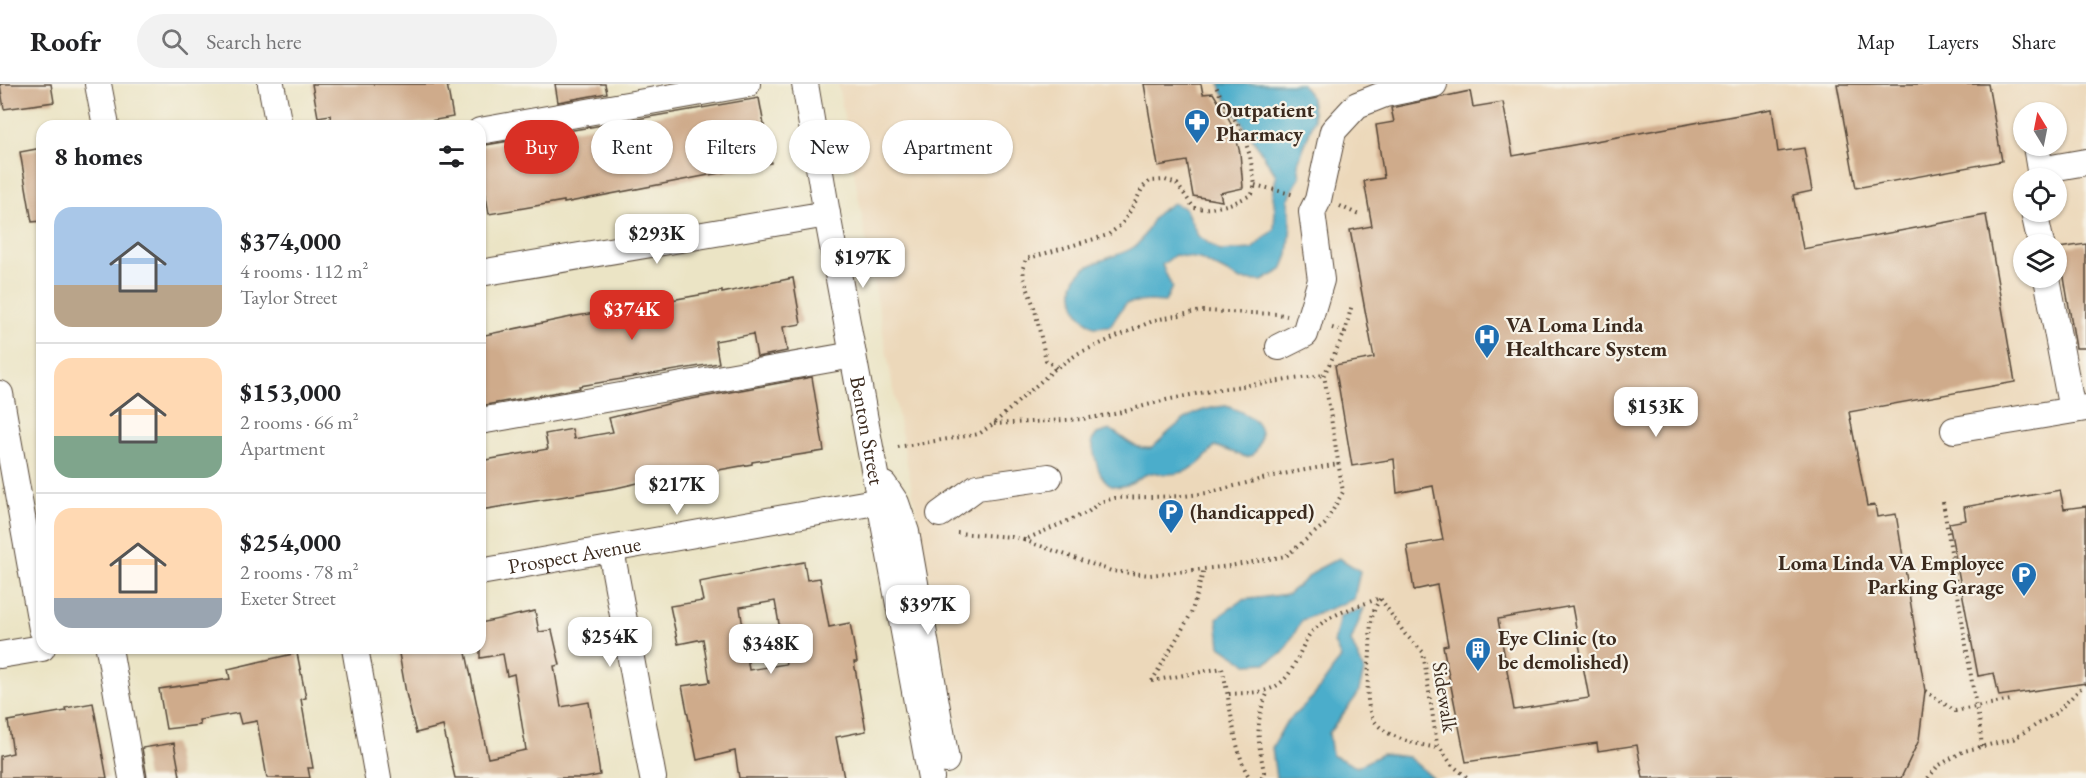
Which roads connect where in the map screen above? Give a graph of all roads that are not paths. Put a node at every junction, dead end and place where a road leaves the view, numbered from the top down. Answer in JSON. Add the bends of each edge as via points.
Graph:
{"nodes":[{"id":1,"x":98,"y":84,"type":"edge"},
{"id":2,"x":271,"y":84,"type":"edge"},
{"id":3,"x":747,"y":84,"type":"edge"},
{"id":4,"x":805,"y":84,"type":"edge"},
{"id":5,"x":1434,"y":84,"type":"edge"},
{"id":6,"x":105,"y":120,"type":"edge"},
{"id":7,"x":278,"y":120,"type":"edge"},
{"id":8,"x":486,"y":130,"type":"edge"},
{"id":9,"x":2086,"y":162,"type":"edge"},
{"id":10,"x":2038,"y":165,"type":"edge"},
{"id":11,"x":827,"y":214,"type":"junction"},
{"id":12,"x":486,"y":272,"type":"edge"},
{"id":13,"x":2049,"y":288,"type":"edge"},
{"id":14,"x":1279,"y":347,"type":"dead end"},
{"id":15,"x":853,"y":355,"type":"junction"},
{"id":16,"x":0,"y":394,"type":"edge"},
{"id":17,"x":2079,"y":409,"type":"edge"},
{"id":18,"x":486,"y":420,"type":"edge"},
{"id":19,"x":1954,"y":430,"type":"dead end"},
{"id":20,"x":875,"y":474,"type":"junction"},
{"id":21,"x":1049,"y":477,"type":"dead end"},
{"id":22,"x":880,"y":501,"type":"junction"},
{"id":23,"x":943,"y":525,"type":"road end"},
{"id":24,"x":611,"y":550,"type":"junction"},
{"id":25,"x":486,"y":571,"type":"edge"},
{"id":26,"x":36,"y":595,"type":"edge"},
{"id":27,"x":36,"y":649,"type":"edge"},
{"id":28,"x":110,"y":654,"type":"edge"},
{"id":29,"x":356,"y":654,"type":"edge"},
{"id":30,"x":0,"y":655,"type":"edge"},
{"id":31,"x":132,"y":778,"type":"edge"},
{"id":32,"x":378,"y":778,"type":"edge"},
{"id":33,"x":653,"y":778,"type":"edge"},
{"id":34,"x":931,"y":778,"type":"edge"},
{"id":35,"x":949,"y":778,"type":"edge"}],
"edges":[{"from":1,"to":6,"type":"street"},
{"from":2,"to":7,"type":"street"},
{"from":3,"to":8,"type":"street"},
{"from":4,"to":11,"type":"street","name":"Benton Street"},
{"from":5,"to":14,"type":"street","via":[[1385,94],[1357,105],[1333,131],[1312,212],[1321,280],[1305,334]]},
{"from":9,"to":10,"type":"street"},
{"from":11,"to":12,"type":"street"},
{"from":11,"to":15,"type":"street","name":"Benton Street"},
{"from":13,"to":17,"type":"street"},
{"from":15,"to":18,"type":"street"},
{"from":15,"to":20,"type":"street","name":"Benton Street"},
{"from":16,"to":26,"type":"street"},
{"from":17,"to":19,"type":"street"},
{"from":20,"to":22,"type":"street","name":"Benton Street"},
{"from":20,"to":35,"type":"street","via":[[904,520]]},
{"from":21,"to":23,"type":"street","via":[[976,487]]},
{"from":22,"to":24,"type":"street","name":"Prospect Avenue"},
{"from":22,"to":34,"type":"street","name":"Benton Street"},
{"from":24,"to":25,"type":"street","name":"Prospect Avenue"},
{"from":24,"to":33,"type":"street"},
{"from":27,"to":30,"type":"street"},
{"from":28,"to":31,"type":"street"},
{"from":29,"to":32,"type":"street"}]}
